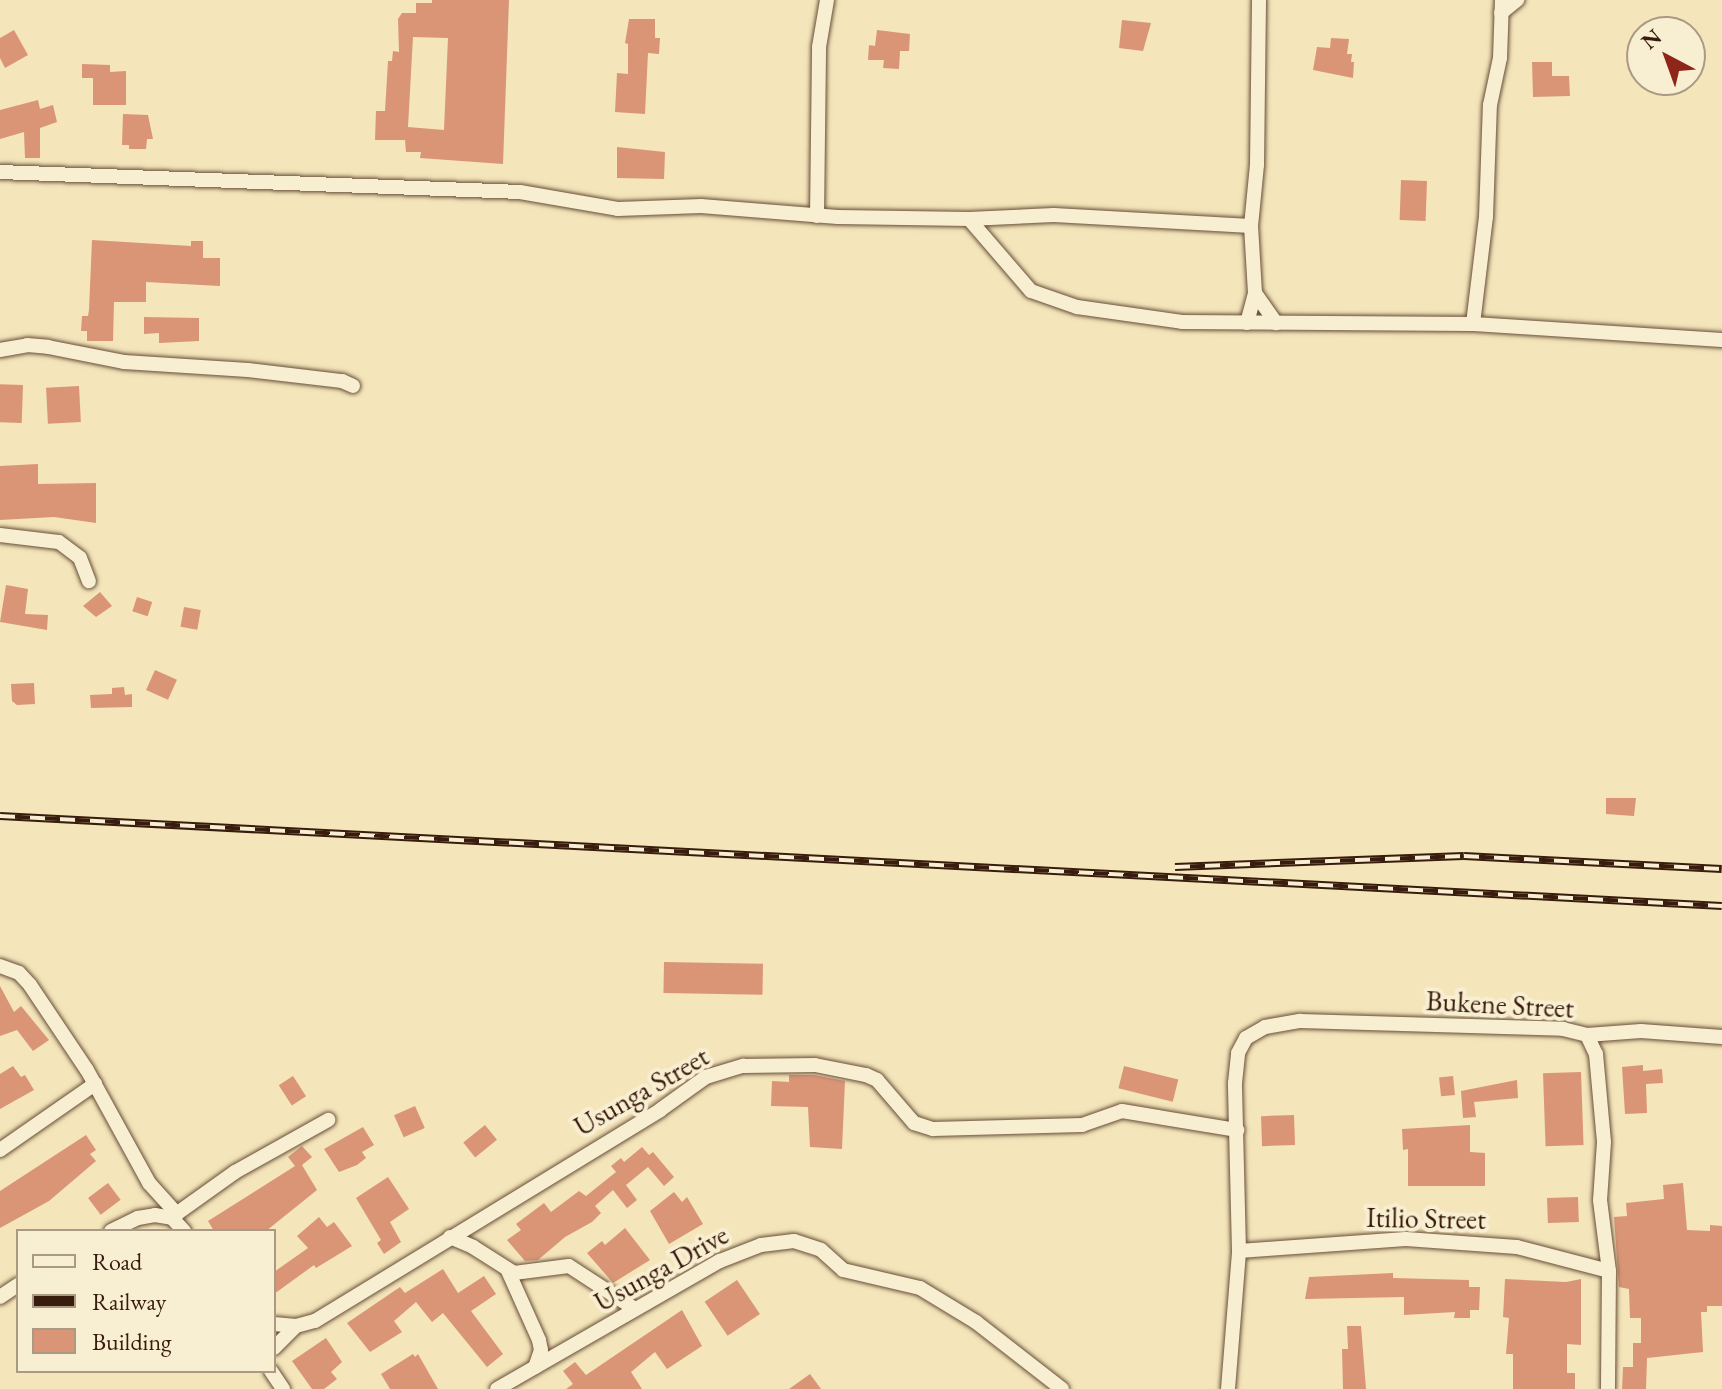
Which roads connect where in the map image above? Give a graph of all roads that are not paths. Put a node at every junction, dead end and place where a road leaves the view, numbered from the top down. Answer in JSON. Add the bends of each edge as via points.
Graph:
{"nodes":[{"id":1,"x":827,"y":0,"type":"edge"},
{"id":2,"x":1259,"y":0,"type":"edge"},
{"id":3,"x":1517,"y":0,"type":"edge"},
{"id":4,"x":1502,"y":6,"type":"edge"},
{"id":5,"x":0,"y":172,"type":"edge"},
{"id":6,"x":817,"y":216,"type":"junction"},
{"id":7,"x":969,"y":219,"type":"junction"},
{"id":8,"x":1251,"y":226,"type":"junction"},
{"id":9,"x":1255,"y":293,"type":"junction"},
{"id":10,"x":1247,"y":323,"type":"junction"},
{"id":11,"x":1276,"y":323,"type":"junction"},
{"id":12,"x":1473,"y":324,"type":"junction"},
{"id":13,"x":1722,"y":340,"type":"edge"},
{"id":14,"x":0,"y":350,"type":"edge"},
{"id":15,"x":353,"y":386,"type":"dead end"},
{"id":16,"x":0,"y":535,"type":"edge"},
{"id":17,"x":89,"y":581,"type":"dead end"},
{"id":18,"x":0,"y":966,"type":"edge"},
{"id":19,"x":1587,"y":1035,"type":"junction"},
{"id":20,"x":1722,"y":1037,"type":"edge"},
{"id":21,"x":95,"y":1084,"type":"junction"},
{"id":22,"x":328,"y":1120,"type":"dead end"},
{"id":23,"x":1237,"y":1130,"type":"junction"},
{"id":24,"x":0,"y":1150,"type":"edge"},
{"id":25,"x":174,"y":1216,"type":"junction"},
{"id":26,"x":115,"y":1229,"type":"edge"},
{"id":27,"x":183,"y":1229,"type":"edge"},
{"id":28,"x":450,"y":1237,"type":"junction"},
{"id":29,"x":1239,"y":1251,"type":"junction"},
{"id":30,"x":508,"y":1271,"type":"junction"},
{"id":31,"x":1609,"y":1271,"type":"junction"},
{"id":32,"x":635,"y":1309,"type":"junction"},
{"id":33,"x":276,"y":1324,"type":"edge"},
{"id":34,"x":296,"y":1326,"type":"junction"},
{"id":35,"x":276,"y":1346,"type":"edge"},
{"id":36,"x":535,"y":1367,"type":"junction"},
{"id":37,"x":497,"y":1389,"type":"edge"},
{"id":38,"x":1062,"y":1389,"type":"edge"},
{"id":39,"x":1228,"y":1389,"type":"edge"},
{"id":40,"x":1608,"y":1389,"type":"edge"}],
"edges":[{"from":1,"to":6,"type":"street","via":[[819,47]]},
{"from":2,"to":8,"type":"street"},
{"from":3,"to":4,"type":"street"},
{"from":4,"to":12,"type":"street"},
{"from":5,"to":6,"type":"street","via":[[520,192],[618,209],[701,206]]},
{"from":6,"to":7,"type":"street"},
{"from":7,"to":8,"type":"street","via":[[1054,215]]},
{"from":7,"to":10,"type":"street","via":[[1031,291],[1047,299],[1182,322]]},
{"from":8,"to":9,"type":"street"},
{"from":9,"to":10,"type":"street"},
{"from":9,"to":11,"type":"street"},
{"from":10,"to":11,"type":"street"},
{"from":11,"to":12,"type":"street"},
{"from":12,"to":13,"type":"street"},
{"from":14,"to":15,"type":"street","via":[[48,347],[124,362],[248,370]]},
{"from":16,"to":17,"type":"street","via":[[59,542],[80,558]]},
{"from":18,"to":21,"type":"street","via":[[19,973],[30,985]]},
{"from":19,"to":20,"type":"street","via":[[1641,1031]]},
{"from":19,"to":23,"type":"street","name":"Bukene Street","via":[[1563,1029],[1300,1021],[1265,1027],[1246,1038],[1238,1053]]},
{"from":19,"to":31,"type":"street","name":"Bukene Street","via":[[1596,1054],[1604,1142],[1600,1200]]},
{"from":21,"to":24,"type":"street"},
{"from":21,"to":25,"type":"street","via":[[144,1176]]},
{"from":22,"to":25,"type":"street","via":[[235,1172]]},
{"from":23,"to":28,"type":"street","name":"Usunga Street","via":[[1122,1111],[1082,1125],[933,1129],[914,1123],[877,1080],[866,1075],[815,1065],[743,1066],[706,1077]]},
{"from":23,"to":29,"type":"street","name":"Bukene Street"},
{"from":25,"to":26,"type":"street","via":[[138,1218]]},
{"from":25,"to":27,"type":"street"},
{"from":28,"to":30,"type":"street"},
{"from":28,"to":34,"type":"street","name":"Usunga Street","via":[[336,1309]]},
{"from":29,"to":31,"type":"street","name":"Itilio Street","via":[[1406,1239],[1517,1247]]},
{"from":29,"to":39,"type":"street","name":"Bukene Street"},
{"from":30,"to":32,"type":"street","via":[[523,1274],[569,1266]]},
{"from":30,"to":36,"type":"street","via":[[539,1340]]},
{"from":31,"to":40,"type":"street","name":"Bukene Street"},
{"from":32,"to":36,"type":"street","name":"Usunga Drive"},
{"from":32,"to":38,"type":"street","name":"Usunga Drive","via":[[741,1251],[804,1242],[843,1270],[905,1283],[932,1295]]},
{"from":33,"to":34,"type":"street"},
{"from":34,"to":35,"type":"street"},
{"from":36,"to":37,"type":"street","name":"Usunga Drive"}]}
